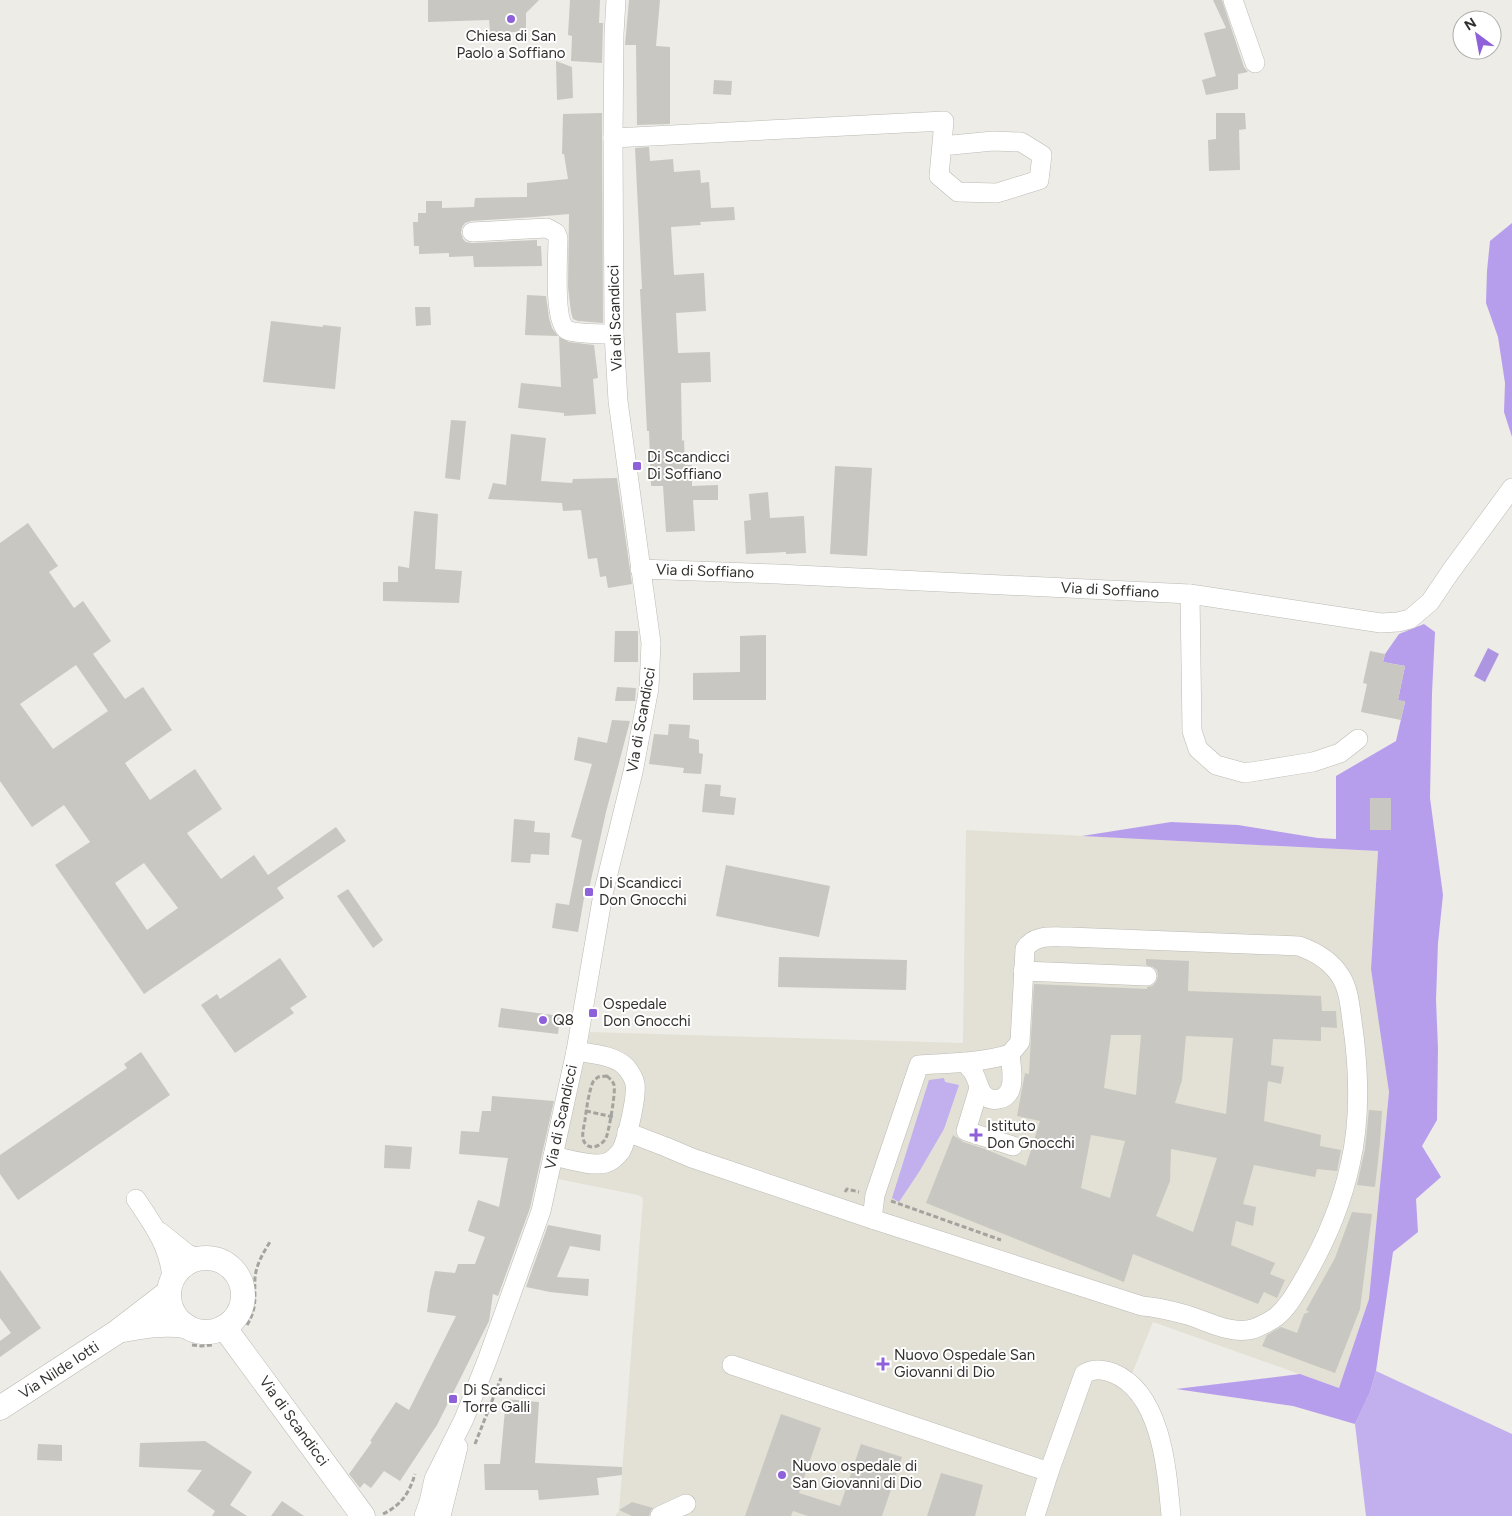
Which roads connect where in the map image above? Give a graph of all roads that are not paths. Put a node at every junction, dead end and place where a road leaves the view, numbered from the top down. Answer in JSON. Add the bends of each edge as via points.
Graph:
{"nodes":[{"id":1,"x":616,"y":0,"type":"edge"},
{"id":2,"x":1233,"y":0,"type":"edge"},
{"id":3,"x":1255,"y":64,"type":"dead end"},
{"id":4,"x":613,"y":138,"type":"junction"},
{"id":5,"x":942,"y":146,"type":"junction"},
{"id":6,"x":472,"y":232,"type":"dead end"},
{"id":7,"x":614,"y":334,"type":"junction"},
{"id":8,"x":1512,"y":488,"type":"edge"},
{"id":9,"x":640,"y":569,"type":"junction"},
{"id":10,"x":1190,"y":594,"type":"junction"},
{"id":11,"x":1358,"y":739,"type":"dead end"},
{"id":12,"x":1023,"y":971,"type":"junction"},
{"id":13,"x":1147,"y":976,"type":"dead end"},
{"id":14,"x":576,"y":1051,"type":"junction"},
{"id":15,"x":1010,"y":1054,"type":"junction"},
{"id":16,"x":964,"y":1062,"type":"junction"},
{"id":17,"x":979,"y":1088,"type":"junction"},
{"id":18,"x":624,"y":1125,"type":"junction"},
{"id":19,"x":1013,"y":1146,"type":"dead end"},
{"id":20,"x":553,"y":1156,"type":"junction"},
{"id":21,"x":136,"y":1199,"type":"dead end"},
{"id":22,"x":872,"y":1219,"type":"junction"},
{"id":23,"x":157,"y":1229,"type":"junction"},
{"id":24,"x":198,"y":1259,"type":"junction"},
{"id":25,"x":171,"y":1286,"type":"junction"},
{"id":26,"x":186,"y":1326,"type":"junction"},
{"id":27,"x":224,"y":1327,"type":"junction"},
{"id":28,"x":117,"y":1332,"type":"junction"},
{"id":29,"x":732,"y":1365,"type":"dead end"},
{"id":30,"x":0,"y":1408,"type":"edge"},
{"id":31,"x":464,"y":1419,"type":"junction"},
{"id":32,"x":1050,"y":1472,"type":"junction"},
{"id":33,"x":683,"y":1510,"type":"edge"},
{"id":34,"x":373,"y":1515,"type":"edge"},
{"id":35,"x":424,"y":1516,"type":"edge"},
{"id":36,"x":441,"y":1516,"type":"edge"},
{"id":37,"x":660,"y":1516,"type":"edge"},
{"id":38,"x":1035,"y":1516,"type":"edge"},
{"id":39,"x":1171,"y":1516,"type":"edge"}],
"edges":[{"from":1,"to":4,"type":"street","name":"Via di Scandicci"},
{"from":2,"to":3,"type":"street"},
{"from":4,"to":5,"type":"street","via":[[944,121]]},
{"from":4,"to":7,"type":"street","name":"Via di Scandicci"},
{"from":5,"to":5,"type":"street","via":[[939,176],[958,192],[997,193],[1039,180],[1042,155],[1021,142]]},
{"from":6,"to":7,"type":"street","via":[[547,228],[556,233],[558,305],[562,325],[572,332]]},
{"from":7,"to":9,"type":"street","name":"Via di Scandicci","via":[[618,401]]},
{"from":8,"to":10,"type":"street","name":"Via di Soffiano","via":[[1430,602],[1410,619],[1381,623]]},
{"from":9,"to":10,"type":"street","name":"Via di Soffiano"},
{"from":9,"to":14,"type":"street","name":"Via di Scandicci","via":[[652,650],[649,688],[603,894]]},
{"from":10,"to":11,"type":"street","via":[[1192,731],[1198,749],[1216,765],[1246,772],[1313,762],[1340,753]]},
{"from":12,"to":13,"type":"street"},
{"from":12,"to":15,"type":"street","via":[[1020,1042]]},
{"from":12,"to":22,"type":"street","via":[[1028,944],[1047,936],[1299,946],[1335,969],[1347,990],[1356,1049],[1356,1118],[1351,1164],[1339,1204],[1314,1263],[1289,1304],[1277,1317],[1246,1330],[1230,1330],[1168,1310],[1142,1306]]},
{"from":14,"to":18,"type":"street","via":[[610,1058],[626,1067],[631,1074],[635,1086]]},
{"from":14,"to":20,"type":"street","name":"Via di Scandicci"},
{"from":15,"to":16,"type":"street"},
{"from":15,"to":17,"type":"street","via":[[1010,1092],[997,1100],[989,1099]]},
{"from":16,"to":17,"type":"street","via":[[974,1072]]},
{"from":16,"to":22,"type":"street","via":[[919,1065],[875,1195]]},
{"from":17,"to":19,"type":"street","via":[[966,1130]]},
{"from":18,"to":20,"type":"street","via":[[620,1151],[606,1163],[591,1164]]},
{"from":18,"to":22,"type":"street","via":[[692,1158]]},
{"from":20,"to":31,"type":"street","name":"Via di Scandicci","via":[[540,1211]]},
{"from":21,"to":23,"type":"street"},
{"from":23,"to":24,"type":"street"},
{"from":23,"to":25,"type":"street","via":[[172,1265]]},
{"from":24,"to":25,"type":"main road","name":"Via Nilde Iotti","via":[[181,1268]]},
{"from":24,"to":27,"type":"main road","via":[[210,1258],[221,1262],[231,1268],[239,1279],[242,1302],[238,1313]]},
{"from":25,"to":26,"type":"main road","via":[[172,1308]]},
{"from":25,"to":28,"type":"main road","name":"Via Nilde Iotti"},
{"from":26,"to":27,"type":"main road","name":"Via Nilde Iotti","via":[[203,1332]]},
{"from":26,"to":28,"type":"main road","name":"Via Nilde Iotti","via":[[151,1325]]},
{"from":27,"to":34,"type":"main road","name":"Via di Scandicci"},
{"from":28,"to":30,"type":"main road","name":"Via Nilde Iotti"},
{"from":29,"to":32,"type":"street"},
{"from":31,"to":35,"type":"street","name":"Via di Scandicci","via":[[434,1479]]},
{"from":31,"to":36,"type":"street","name":"Via di Scandicci"},
{"from":32,"to":38,"type":"street"},
{"from":32,"to":39,"type":"street","via":[[1084,1374],[1096,1369],[1111,1373],[1135,1390],[1155,1423],[1163,1451]]},
{"from":33,"to":37,"type":"street"}]}
